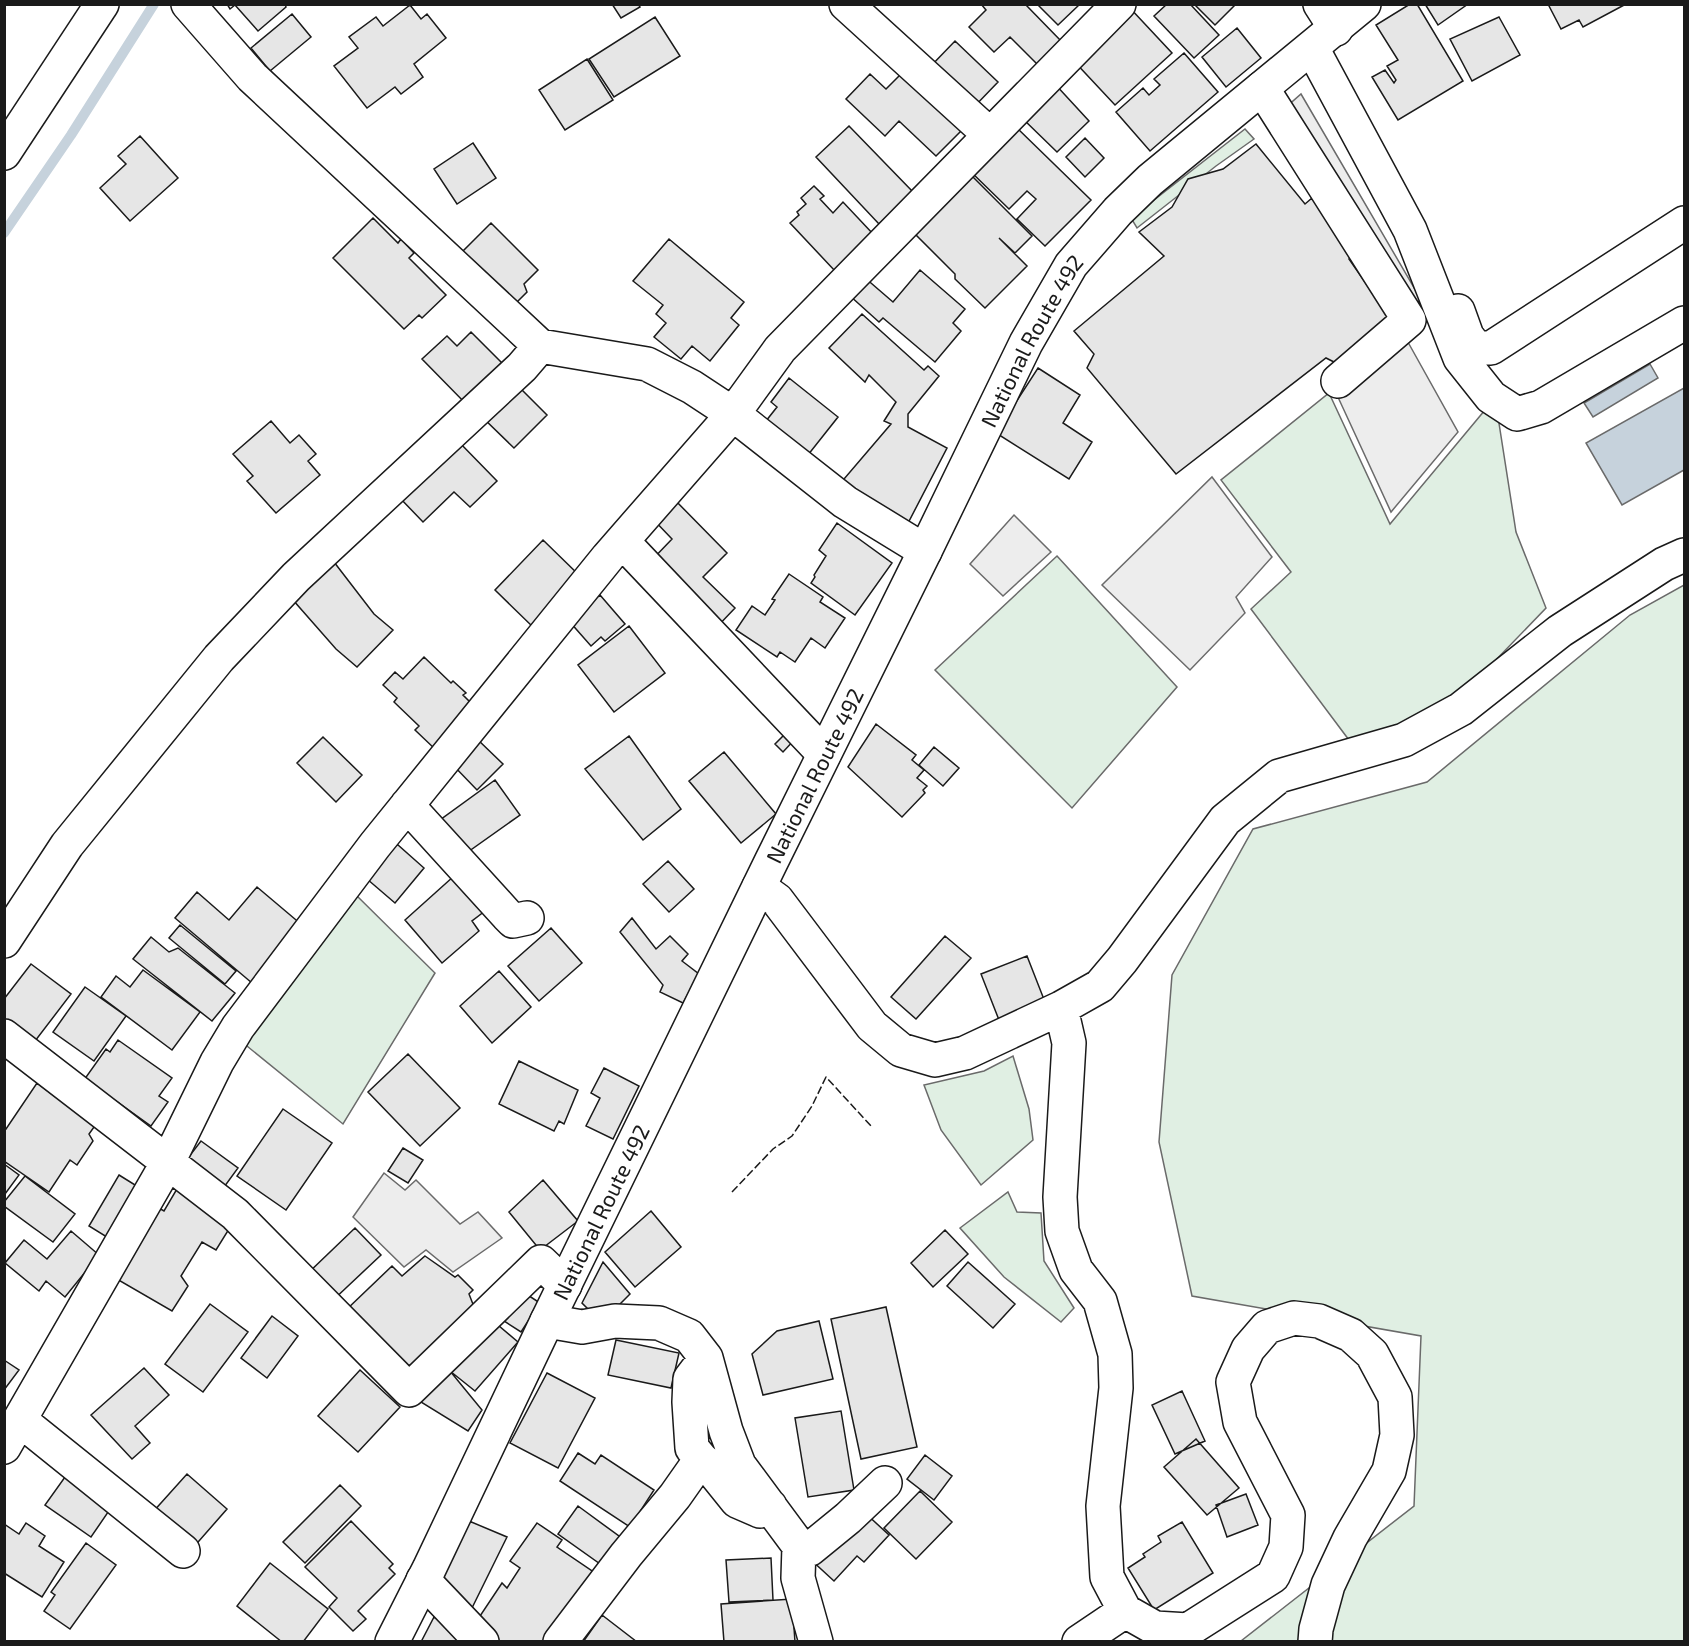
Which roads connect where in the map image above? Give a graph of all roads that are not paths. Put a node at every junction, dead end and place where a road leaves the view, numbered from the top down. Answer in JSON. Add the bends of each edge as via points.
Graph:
{"nodes":[{"id":1,"x":102,"y":4,"type":"edge"},
{"id":2,"x":188,"y":4,"type":"edge"},
{"id":3,"x":846,"y":4,"type":"edge"},
{"id":4,"x":1119,"y":4,"type":"edge"},
{"id":5,"x":1364,"y":4,"type":"edge"},
{"id":6,"x":1323,"y":27,"type":"edge"},
{"id":7,"x":1262,"y":88,"type":"junction"},
{"id":8,"x":990,"y":135,"type":"junction"},
{"id":9,"x":4,"y":153,"type":"edge"},
{"id":10,"x":1684,"y":223,"type":"edge"},
{"id":11,"x":1410,"y":230,"type":"junction"},
{"id":12,"x":1684,"y":323,"type":"edge"},
{"id":13,"x":540,"y":346,"type":"junction"},
{"id":14,"x":1338,"y":381,"type":"dead end"},
{"id":15,"x":733,"y":414,"type":"junction"},
{"id":16,"x":622,"y":541,"type":"junction"},
{"id":17,"x":925,"y":551,"type":"junction"},
{"id":18,"x":1684,"y":555,"type":"edge"},
{"id":19,"x":824,"y":754,"type":"junction"},
{"id":20,"x":407,"y":805,"type":"junction"},
{"id":21,"x":759,"y":887,"type":"junction"},
{"id":22,"x":527,"y":918,"type":"dead end"},
{"id":23,"x":4,"y":941,"type":"edge"},
{"id":24,"x":1061,"y":1008,"type":"junction"},
{"id":25,"x":4,"y":1036,"type":"edge"},
{"id":26,"x":168,"y":1162,"type":"junction"},
{"id":27,"x":565,"y":1286,"type":"junction"},
{"id":28,"x":548,"y":1321,"type":"junction"},
{"id":29,"x":706,"y":1358,"type":"junction"},
{"id":30,"x":12,"y":1433,"type":"edge"},
{"id":31,"x":701,"y":1460,"type":"junction"},
{"id":32,"x":885,"y":1483,"type":"dead end"},
{"id":33,"x":770,"y":1506,"type":"junction"},
{"id":34,"x":799,"y":1546,"type":"junction"},
{"id":35,"x":183,"y":1551,"type":"dead end"},
{"id":36,"x":423,"y":1580,"type":"junction"},
{"id":37,"x":1125,"y":1611,"type":"junction"},
{"id":38,"x":392,"y":1641,"type":"edge"},
{"id":39,"x":482,"y":1641,"type":"edge"},
{"id":40,"x":560,"y":1641,"type":"edge"},
{"id":41,"x":816,"y":1641,"type":"edge"},
{"id":42,"x":1079,"y":1641,"type":"edge"},
{"id":43,"x":1315,"y":1641,"type":"edge"}],
"edges":[{"from":1,"to":9,"type":"main road"},
{"from":2,"to":13,"type":"main road","via":[[252,77]]},
{"from":3,"to":8,"type":"main road"},
{"from":4,"to":8,"type":"main road"},
{"from":5,"to":6,"type":"main road","name":"National Route 492"},
{"from":6,"to":7,"type":"main road","name":"National Route 492"},
{"from":6,"to":11,"type":"main road"},
{"from":7,"to":14,"type":"main road","via":[[1409,320]]},
{"from":7,"to":17,"type":"main road","name":"National Route 492","via":[[1150,180],[1071,265],[1026,343]]},
{"from":8,"to":15,"type":"main road","via":[[780,349]]},
{"from":10,"to":11,"type":"main road","via":[[1491,348],[1476,348],[1467,336],[1458,309]]},
{"from":11,"to":12,"type":"main road","via":[[1460,358],[1491,397],[1517,414],[1541,407]]},
{"from":13,"to":15,"type":"main road","via":[[647,364]]},
{"from":13,"to":23,"type":"main road","via":[[296,577],[219,658],[67,845]]},
{"from":15,"to":16,"type":"main road"},
{"from":15,"to":17,"type":"main road","via":[[845,502]]},
{"from":16,"to":19,"type":"main road"},
{"from":16,"to":20,"type":"main road"},
{"from":17,"to":19,"type":"main road","name":"National Route 492"},
{"from":18,"to":24,"type":"main road","via":[[1560,631],[1461,709],[1423,730],[1404,740],[1279,776],[1225,820],[1100,986]]},
{"from":19,"to":21,"type":"main road","name":"National Route 492"},
{"from":20,"to":22,"type":"main road","via":[[513,921]]},
{"from":20,"to":26,"type":"main road","via":[[238,1027]]},
{"from":21,"to":24,"type":"main road","via":[[777,900],[872,1026],[901,1050],[935,1060],[965,1053]]},
{"from":21,"to":27,"type":"main road","name":"National Route 492"},
{"from":24,"to":37,"type":"main road","via":[[1068,1043],[1060,1197],[1062,1231],[1076,1270],[1100,1301],[1114,1354],[1116,1388],[1103,1506],[1107,1576]]},
{"from":25,"to":26,"type":"main road"},
{"from":26,"to":27,"type":"main road","via":[[235,1214],[409,1390],[541,1262]]},
{"from":26,"to":30,"type":"main road"},
{"from":27,"to":28,"type":"main road","name":"National Route 492"},
{"from":28,"to":29,"type":"main road","via":[[582,1327],[615,1321],[659,1323],[689,1336]]},
{"from":28,"to":36,"type":"main road","name":"National Route 492"},
{"from":29,"to":31,"type":"main road","via":[[690,1379],[692,1448]]},
{"from":29,"to":33,"type":"main road","via":[[739,1465]]},
{"from":30,"to":35,"type":"main road"},
{"from":31,"to":33,"type":"main road","via":[[736,1501],[760,1511]]},
{"from":31,"to":40,"type":"main road"},
{"from":32,"to":34,"type":"main road","via":[[810,1549]]},
{"from":33,"to":34,"type":"main road"},
{"from":34,"to":41,"type":"main road","via":[[798,1578]]},
{"from":36,"to":38,"type":"main road","name":"National Route 492"},
{"from":36,"to":39,"type":"main road"},
{"from":37,"to":42,"type":"main road"},
{"from":37,"to":43,"type":"main road","via":[[1155,1628],[1188,1630],[1273,1576],[1286,1547],[1288,1515],[1240,1422],[1233,1382],[1248,1348],[1267,1327],[1294,1318],[1319,1321],[1351,1335],[1372,1354],[1395,1397],[1397,1435],[1389,1471],[1328,1585]]}]}
